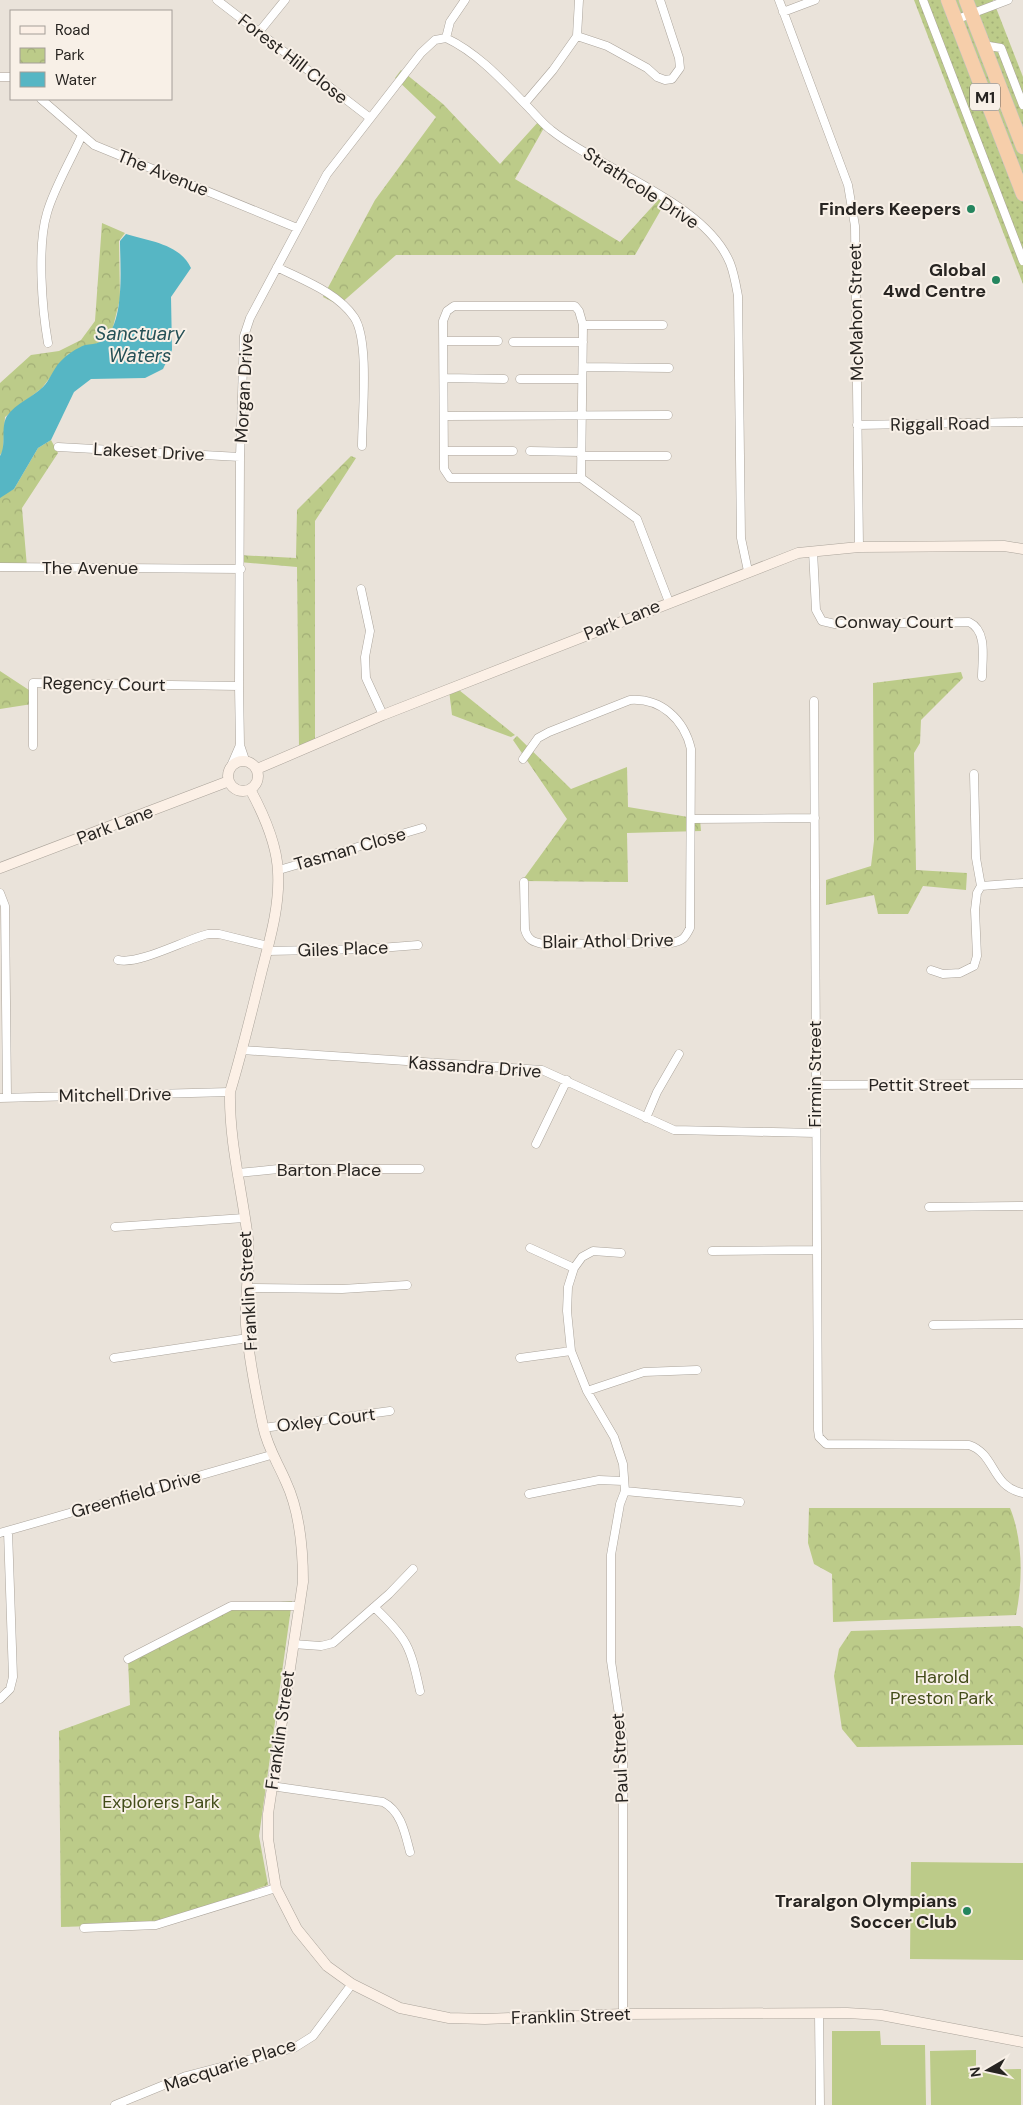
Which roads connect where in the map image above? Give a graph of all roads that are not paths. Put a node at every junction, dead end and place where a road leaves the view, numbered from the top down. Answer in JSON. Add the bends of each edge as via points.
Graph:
{"nodes":[{"id":1,"x":216,"y":0,"type":"edge"},
{"id":2,"x":286,"y":0,"type":"edge"},
{"id":3,"x":465,"y":0,"type":"edge"},
{"id":4,"x":579,"y":0,"type":"edge"},
{"id":5,"x":660,"y":0,"type":"edge"},
{"id":6,"x":779,"y":0,"type":"edge"},
{"id":7,"x":815,"y":0,"type":"edge"},
{"id":8,"x":923,"y":0,"type":"edge"},
{"id":9,"x":948,"y":0,"type":"edge"},
{"id":10,"x":966,"y":0,"type":"edge"},
{"id":11,"x":1008,"y":0,"type":"edge"},
{"id":12,"x":783,"y":12,"type":"junction"},
{"id":13,"x":971,"y":14,"type":"junction"},
{"id":14,"x":956,"y":20,"type":"junction"},
{"id":15,"x":259,"y":32,"type":"junction"},
{"id":16,"x":577,"y":36,"type":"junction"},
{"id":17,"x":446,"y":38,"type":"junction"},
{"id":18,"x":983,"y":44,"type":"junction"},
{"id":19,"x":42,"y":100,"type":"edge"},
{"id":20,"x":525,"y":104,"type":"junction"},
{"id":21,"x":1023,"y":105,"type":"edge"},
{"id":22,"x":370,"y":118,"type":"junction"},
{"id":23,"x":82,"y":136,"type":"junction"},
{"id":24,"x":1023,"y":148,"type":"edge"},
{"id":25,"x":1023,"y":194,"type":"edge"},
{"id":26,"x":297,"y":228,"type":"junction"},
{"id":27,"x":1023,"y":261,"type":"edge"},
{"id":28,"x":277,"y":267,"type":"junction"},
{"id":29,"x":583,"y":325,"type":"junction"},
{"id":30,"x":663,"y":325,"type":"dead end"},
{"id":31,"x":445,"y":341,"type":"junction"},
{"id":32,"x":498,"y":342,"type":"dead end"},
{"id":33,"x":513,"y":342,"type":"dead end"},
{"id":34,"x":583,"y":342,"type":"junction"},
{"id":35,"x":48,"y":343,"type":"dead end"},
{"id":36,"x":583,"y":367,"type":"junction"},
{"id":37,"x":669,"y":368,"type":"dead end"},
{"id":38,"x":444,"y":378,"type":"junction"},
{"id":39,"x":504,"y":378,"type":"dead end"},
{"id":40,"x":520,"y":378,"type":"dead end"},
{"id":41,"x":582,"y":379,"type":"junction"},
{"id":42,"x":668,"y":415,"type":"dead end"},
{"id":43,"x":444,"y":416,"type":"junction"},
{"id":44,"x":581,"y":416,"type":"junction"},
{"id":45,"x":1023,"y":422,"type":"edge"},
{"id":46,"x":857,"y":425,"type":"junction"},
{"id":47,"x":362,"y":446,"type":"dead end"},
{"id":48,"x":58,"y":448,"type":"dead end"},
{"id":49,"x":444,"y":451,"type":"junction"},
{"id":50,"x":513,"y":451,"type":"dead end"},
{"id":51,"x":530,"y":451,"type":"dead end"},
{"id":52,"x":581,"y":454,"type":"junction"},
{"id":53,"x":667,"y":456,"type":"dead end"},
{"id":54,"x":240,"y":457,"type":"junction"},
{"id":55,"x":581,"y":478,"type":"junction"},
{"id":56,"x":1023,"y":542,"type":"edge"},
{"id":57,"x":1004,"y":546,"type":"junction"},
{"id":58,"x":860,"y":547,"type":"junction"},
{"id":59,"x":1023,"y":549,"type":"edge"},
{"id":60,"x":813,"y":551,"type":"junction"},
{"id":61,"x":0,"y":567,"type":"edge"},
{"id":62,"x":241,"y":569,"type":"junction"},
{"id":63,"x":748,"y":571,"type":"junction"},
{"id":64,"x":362,"y":589,"type":"dead end"},
{"id":65,"x":669,"y":602,"type":"junction"},
{"id":66,"x":982,"y":677,"type":"dead end"},
{"id":67,"x":239,"y":686,"type":"junction"},
{"id":68,"x":814,"y":701,"type":"dead end"},
{"id":69,"x":383,"y":716,"type":"junction"},
{"id":70,"x":240,"y":745,"type":"junction"},
{"id":71,"x":33,"y":746,"type":"dead end"},
{"id":72,"x":523,"y":759,"type":"dead end"},
{"id":73,"x":245,"y":760,"type":"junction"},
{"id":74,"x":231,"y":766,"type":"junction"},
{"id":75,"x":257,"y":769,"type":"junction"},
{"id":76,"x":974,"y":774,"type":"dead end"},
{"id":77,"x":229,"y":781,"type":"junction"},
{"id":78,"x":250,"y":789,"type":"junction"},
{"id":79,"x":815,"y":818,"type":"junction"},
{"id":80,"x":691,"y":819,"type":"junction"},
{"id":81,"x":422,"y":828,"type":"dead end"},
{"id":82,"x":0,"y":868,"type":"edge"},
{"id":83,"x":278,"y":870,"type":"junction"},
{"id":84,"x":524,"y":882,"type":"dead end"},
{"id":85,"x":1023,"y":883,"type":"edge"},
{"id":86,"x":981,"y":886,"type":"junction"},
{"id":87,"x":0,"y":893,"type":"edge"},
{"id":88,"x":418,"y":945,"type":"dead end"},
{"id":89,"x":267,"y":949,"type":"junction"},
{"id":90,"x":118,"y":960,"type":"dead end"},
{"id":91,"x":930,"y":970,"type":"dead end"},
{"id":92,"x":2,"y":995,"type":"edge"},
{"id":93,"x":242,"y":1050,"type":"junction"},
{"id":94,"x":680,"y":1054,"type":"dead end"},
{"id":95,"x":567,"y":1080,"type":"junction"},
{"id":96,"x":1023,"y":1084,"type":"edge"},
{"id":97,"x":815,"y":1085,"type":"junction"},
{"id":98,"x":230,"y":1092,"type":"junction"},
{"id":99,"x":3,"y":1098,"type":"edge"},
{"id":100,"x":646,"y":1118,"type":"junction"},
{"id":101,"x":816,"y":1133,"type":"junction"},
{"id":102,"x":536,"y":1144,"type":"dead end"},
{"id":103,"x":420,"y":1170,"type":"dead end"},
{"id":104,"x":238,"y":1173,"type":"junction"},
{"id":105,"x":1023,"y":1206,"type":"edge"},
{"id":106,"x":929,"y":1207,"type":"dead end"},
{"id":107,"x":244,"y":1218,"type":"junction"},
{"id":108,"x":116,"y":1227,"type":"dead end"},
{"id":109,"x":530,"y":1248,"type":"dead end"},
{"id":110,"x":817,"y":1250,"type":"junction"},
{"id":111,"x":712,"y":1251,"type":"dead end"},
{"id":112,"x":621,"y":1253,"type":"dead end"},
{"id":113,"x":574,"y":1268,"type":"junction"},
{"id":114,"x":407,"y":1285,"type":"dead end"},
{"id":115,"x":247,"y":1288,"type":"junction"},
{"id":116,"x":1023,"y":1324,"type":"edge"},
{"id":117,"x":933,"y":1325,"type":"dead end"},
{"id":118,"x":248,"y":1338,"type":"junction"},
{"id":119,"x":571,"y":1351,"type":"junction"},
{"id":120,"x":114,"y":1358,"type":"dead end"},
{"id":121,"x":520,"y":1358,"type":"dead end"},
{"id":122,"x":697,"y":1370,"type":"dead end"},
{"id":123,"x":587,"y":1391,"type":"junction"},
{"id":124,"x":390,"y":1411,"type":"dead end"},
{"id":125,"x":263,"y":1428,"type":"junction"},
{"id":126,"x":271,"y":1455,"type":"junction"},
{"id":127,"x":623,"y":1481,"type":"junction"},
{"id":128,"x":625,"y":1491,"type":"junction"},
{"id":129,"x":1023,"y":1493,"type":"edge"},
{"id":130,"x":529,"y":1494,"type":"dead end"},
{"id":131,"x":740,"y":1502,"type":"dead end"},
{"id":132,"x":4,"y":1532,"type":"edge"},
{"id":133,"x":413,"y":1569,"type":"dead end"},
{"id":134,"x":299,"y":1606,"type":"junction"},
{"id":135,"x":374,"y":1607,"type":"junction"},
{"id":136,"x":293,"y":1644,"type":"junction"},
{"id":137,"x":128,"y":1659,"type":"dead end"},
{"id":138,"x":420,"y":1690,"type":"dead end"},
{"id":139,"x":0,"y":1699,"type":"edge"},
{"id":140,"x":271,"y":1786,"type":"junction"},
{"id":141,"x":410,"y":1852,"type":"dead end"},
{"id":142,"x":276,"y":1888,"type":"junction"},
{"id":143,"x":84,"y":1928,"type":"dead end"},
{"id":144,"x":352,"y":1984,"type":"junction"},
{"id":145,"x":819,"y":2013,"type":"junction"},
{"id":146,"x":623,"y":2014,"type":"junction"},
{"id":147,"x":1023,"y":2042,"type":"edge"},
{"id":148,"x":115,"y":2105,"type":"edge"},
{"id":149,"x":820,"y":2105,"type":"edge"}],
"edges":[{"from":1,"to":15,"type":"street","name":"Forest Hill Close"},
{"from":2,"to":15,"type":"street"},
{"from":3,"to":17,"type":"street","via":[[450,22]]},
{"from":4,"to":16,"type":"street"},
{"from":5,"to":16,"type":"street","via":[[679,58],[680,68],[672,79],[658,77],[607,46]]},
{"from":6,"to":12,"type":"street","name":"McMahon Street"},
{"from":7,"to":12,"type":"street"},
{"from":8,"to":27,"type":"street"},
{"from":9,"to":14,"type":"highway","number":"M1"},
{"from":10,"to":13,"type":"highway","number":"M1"},
{"from":11,"to":13,"type":"street"},
{"from":12,"to":46,"type":"street","name":"McMahon Street","via":[[848,184],[853,207]]},
{"from":13,"to":14,"type":"street"},
{"from":13,"to":18,"type":"highway","number":"M1"},
{"from":14,"to":25,"type":"highway","number":"M1"},
{"from":15,"to":22,"type":"street","name":"Forest Hill Close"},
{"from":16,"to":20,"type":"street"},
{"from":17,"to":20,"type":"street","name":"Strathcole Drive","via":[[467,50]]},
{"from":17,"to":22,"type":"street","name":"Morgan Drive","via":[[428,45]]},
{"from":18,"to":21,"type":"street","via":[[1001,48]]},
{"from":18,"to":24,"type":"highway","number":"M1"},
{"from":19,"to":23,"type":"street","name":"The Avenue"},
{"from":20,"to":63,"type":"street","name":"Strathcole Drive","via":[[551,130],[697,221],[717,241],[730,263],[738,296],[741,538]]},
{"from":22,"to":26,"type":"street","name":"Morgan Drive","via":[[327,174]]},
{"from":23,"to":26,"type":"street","name":"The Avenue","via":[[94,145]]},
{"from":23,"to":35,"type":"street","via":[[47,213],[43,239],[42,309]]},
{"from":26,"to":28,"type":"street","name":"Morgan Drive"},
{"from":28,"to":47,"type":"street","via":[[330,295],[345,306],[359,326],[363,373]]},
{"from":28,"to":54,"type":"street","name":"Morgan Drive","via":[[244,336]]},
{"from":29,"to":30,"type":"street"},
{"from":29,"to":31,"type":"street","via":[[575,306],[454,306],[447,311],[443,321]]},
{"from":29,"to":34,"type":"street"},
{"from":31,"to":32,"type":"street"},
{"from":31,"to":38,"type":"street"},
{"from":33,"to":34,"type":"street"},
{"from":34,"to":36,"type":"street"},
{"from":36,"to":37,"type":"street"},
{"from":36,"to":41,"type":"street"},
{"from":38,"to":39,"type":"street"},
{"from":38,"to":43,"type":"street"},
{"from":40,"to":41,"type":"street"},
{"from":41,"to":44,"type":"street"},
{"from":42,"to":44,"type":"street"},
{"from":43,"to":44,"type":"street"},
{"from":43,"to":49,"type":"street"},
{"from":44,"to":52,"type":"street"},
{"from":45,"to":46,"type":"street","name":"Riggall Road"},
{"from":46,"to":58,"type":"street","name":"McMahon Street"},
{"from":48,"to":54,"type":"street","name":"Lakeset Drive"},
{"from":49,"to":50,"type":"street"},
{"from":49,"to":55,"type":"street","via":[[444,469],[450,478]]},
{"from":51,"to":52,"type":"street"},
{"from":52,"to":53,"type":"street"},
{"from":52,"to":55,"type":"street"},
{"from":54,"to":62,"type":"street","name":"Morgan Drive"},
{"from":55,"to":65,"type":"street","via":[[636,519]]},
{"from":56,"to":57,"type":"street","name":"Park Lane"},
{"from":57,"to":58,"type":"street","name":"Park Lane"},
{"from":57,"to":59,"type":"street","name":"Park Lane"},
{"from":58,"to":60,"type":"street","name":"Park Lane"},
{"from":60,"to":63,"type":"street","name":"Park Lane"},
{"from":60,"to":66,"type":"street","name":"Conway Court","via":[[816,610],[822,621],[835,624],[979,624]]},
{"from":61,"to":62,"type":"street","name":"The Avenue"},
{"from":62,"to":67,"type":"street","name":"Morgan Drive"},
{"from":63,"to":65,"type":"street","name":"Park Lane"},
{"from":64,"to":69,"type":"street","via":[[370,632],[365,657],[366,678]]},
{"from":65,"to":69,"type":"street","name":"Park Lane"},
{"from":67,"to":70,"type":"street","name":"Morgan Drive"},
{"from":67,"to":71,"type":"street","name":"Regency Court","via":[[33,683]]},
{"from":68,"to":79,"type":"street","name":"Firmin Street"},
{"from":69,"to":75,"type":"street","name":"Park Lane"},
{"from":70,"to":73,"type":"street","name":"Morgan Drive"},
{"from":70,"to":74,"type":"street","name":"Morgan Drive"},
{"from":72,"to":80,"type":"street","name":"Blair Athol Drive","via":[[538,738],[549,732],[630,700],[656,704],[680,723],[688,736],[691,749]]},
{"from":73,"to":74,"type":"street"},
{"from":73,"to":75,"type":"street"},
{"from":74,"to":77,"type":"street"},
{"from":75,"to":78,"type":"street","via":[[258,778]]},
{"from":76,"to":86,"type":"street","via":[[976,858]]},
{"from":77,"to":78,"type":"street","via":[[236,789]]},
{"from":77,"to":82,"type":"street","name":"Park Lane"},
{"from":78,"to":83,"type":"street","name":"Franklin Street","via":[[268,831]]},
{"from":79,"to":80,"type":"street"},
{"from":79,"to":97,"type":"street","name":"Firmin Street"},
{"from":80,"to":84,"type":"street","name":"Blair Athol Drive","via":[[691,916],[690,928],[681,942],[532,942],[525,930]]},
{"from":81,"to":83,"type":"street","name":"Tasman Close"},
{"from":83,"to":89,"type":"street","name":"Franklin Street","via":[[276,909]]},
{"from":85,"to":86,"type":"street"},
{"from":86,"to":91,"type":"street","via":[[976,900],[977,956],[974,966],[951,974]]},
{"from":87,"to":92,"type":"street","via":[[5,906]]},
{"from":88,"to":89,"type":"street","name":"Giles Place","via":[[367,949]]},
{"from":89,"to":90,"type":"street","name":"Giles Place","via":[[219,934],[208,934],[140,959]]},
{"from":89,"to":93,"type":"street","name":"Franklin Street"},
{"from":92,"to":99,"type":"street"},
{"from":93,"to":95,"type":"street","name":"Kassandra Drive","via":[[542,1070]]},
{"from":93,"to":98,"type":"street","name":"Franklin Street"},
{"from":94,"to":100,"type":"street"},
{"from":95,"to":100,"type":"street","name":"Kassandra Drive"},
{"from":95,"to":102,"type":"street"},
{"from":96,"to":97,"type":"street","name":"Pettit Street"},
{"from":97,"to":101,"type":"street","name":"Firmin Street"},
{"from":98,"to":99,"type":"street","name":"Mitchell Drive"},
{"from":98,"to":104,"type":"street","name":"Franklin Street","via":[[230,1125]]},
{"from":100,"to":101,"type":"street","name":"Kassandra Drive","via":[[674,1130]]},
{"from":101,"to":110,"type":"street","name":"Firmin Street"},
{"from":103,"to":104,"type":"street","name":"Barton Place","via":[[278,1169]]},
{"from":104,"to":107,"type":"street","name":"Franklin Street"},
{"from":105,"to":106,"type":"street"},
{"from":107,"to":108,"type":"street"},
{"from":107,"to":115,"type":"street","name":"Franklin Street","via":[[249,1258]]},
{"from":109,"to":113,"type":"street"},
{"from":110,"to":111,"type":"street"},
{"from":110,"to":129,"type":"street","name":"Firmin Street","via":[[817,1422],[820,1437],[826,1444],[969,1445],[984,1453],[1003,1485]]},
{"from":112,"to":113,"type":"street","via":[[593,1251],[582,1257]]},
{"from":113,"to":119,"type":"street","via":[[568,1287]]},
{"from":114,"to":115,"type":"street","via":[[342,1289]]},
{"from":115,"to":118,"type":"street","name":"Franklin Street"},
{"from":116,"to":117,"type":"street"},
{"from":118,"to":120,"type":"street"},
{"from":118,"to":125,"type":"street","name":"Franklin Street"},
{"from":119,"to":121,"type":"street"},
{"from":119,"to":123,"type":"street"},
{"from":122,"to":123,"type":"street","via":[[644,1372]]},
{"from":123,"to":127,"type":"street","via":[[614,1437],[623,1464]]},
{"from":124,"to":125,"type":"street","name":"Oxley Court"},
{"from":125,"to":126,"type":"street","name":"Franklin Street"},
{"from":126,"to":132,"type":"street","name":"Greenfield Drive"},
{"from":126,"to":134,"type":"street","name":"Franklin Street","via":[[293,1500],[303,1582]]},
{"from":127,"to":128,"type":"street"},
{"from":127,"to":130,"type":"street","via":[[599,1480]]},
{"from":128,"to":131,"type":"street"},
{"from":128,"to":146,"type":"street","name":"Paul Street","via":[[611,1555],[611,1660],[623,1742]]},
{"from":132,"to":139,"type":"street","via":[[13,1677],[10,1689]]},
{"from":133,"to":135,"type":"street"},
{"from":134,"to":136,"type":"street","name":"Franklin Street"},
{"from":134,"to":137,"type":"street","via":[[231,1606]]},
{"from":135,"to":136,"type":"street","via":[[332,1642],[321,1646]]},
{"from":135,"to":138,"type":"street","via":[[404,1637]]},
{"from":136,"to":140,"type":"street","name":"Franklin Street"},
{"from":140,"to":141,"type":"street","via":[[383,1802],[391,1806],[397,1815]]},
{"from":140,"to":142,"type":"street","name":"Franklin Street","via":[[268,1838]]},
{"from":142,"to":143,"type":"street","via":[[156,1925]]},
{"from":142,"to":144,"type":"street","name":"Franklin Street","via":[[287,1913],[309,1945],[327,1966]]},
{"from":144,"to":146,"type":"street","name":"Franklin Street","via":[[400,2008],[449,2018]]},
{"from":144,"to":148,"type":"street","name":"Macquarie Place","via":[[313,2036],[294,2048],[186,2076]]},
{"from":145,"to":146,"type":"street","name":"Franklin Street"},
{"from":145,"to":147,"type":"street","name":"Franklin Street","via":[[880,2016]]},
{"from":145,"to":149,"type":"street"}]}
